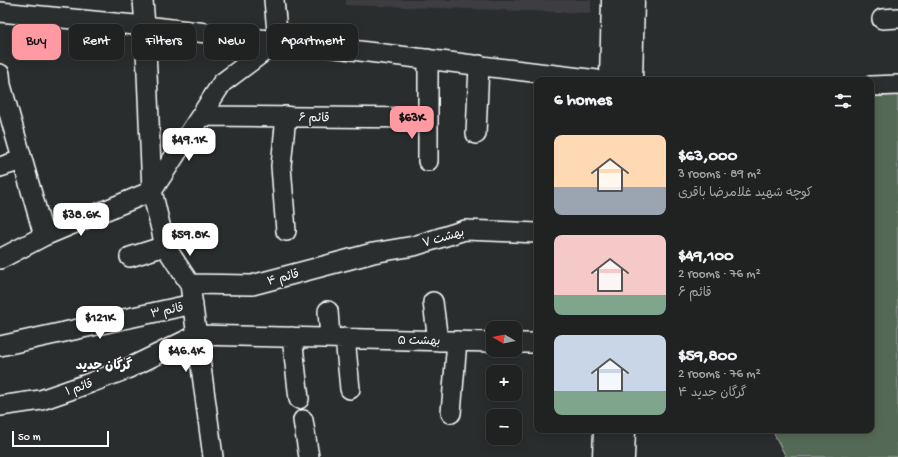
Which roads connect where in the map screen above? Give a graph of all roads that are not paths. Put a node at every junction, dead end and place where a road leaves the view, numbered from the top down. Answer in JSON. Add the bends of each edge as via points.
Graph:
{"nodes":[{"id":1,"x":143,"y":0,"type":"edge"},
{"id":2,"x":274,"y":0,"type":"edge"},
{"id":3,"x":613,"y":0,"type":"edge"},
{"id":4,"x":633,"y":0,"type":"edge"},
{"id":5,"x":49,"y":8,"type":"edge"},
{"id":6,"x":0,"y":12,"type":"edge"},
{"id":7,"x":134,"y":24,"type":"edge"},
{"id":8,"x":145,"y":24,"type":"edge"},
{"id":9,"x":276,"y":24,"type":"edge"},
{"id":10,"x":196,"y":32,"type":"edge"},
{"id":11,"x":267,"y":40,"type":"edge"},
{"id":12,"x":267,"y":49,"type":"edge"},
{"id":13,"x":358,"y":51,"type":"edge"},
{"id":14,"x":428,"y":59,"type":"junction"},
{"id":15,"x":146,"y":60,"type":"edge"},
{"id":16,"x":478,"y":66,"type":"junction"},
{"id":17,"x":0,"y":74,"type":"edge"},
{"id":18,"x":572,"y":77,"type":"edge"},
{"id":19,"x":612,"y":77,"type":"edge"},
{"id":20,"x":631,"y":77,"type":"edge"},
{"id":21,"x":898,"y":85,"type":"edge"},
{"id":22,"x":874,"y":86,"type":"edge"},
{"id":23,"x":201,"y":116,"type":"junction"},
{"id":24,"x":286,"y":116,"type":"junction"},
{"id":25,"x":427,"y":118,"type":"junction"},
{"id":26,"x":476,"y":134,"type":"dead end"},
{"id":27,"x":22,"y":160,"type":"junction"},
{"id":28,"x":428,"y":161,"type":"dead end"},
{"id":29,"x":0,"y":167,"type":"edge"},
{"id":30,"x":152,"y":191,"type":"junction"},
{"id":31,"x":286,"y":232,"type":"dead end"},
{"id":32,"x":534,"y":233,"type":"edge"},
{"id":33,"x":44,"y":236,"type":"junction"},
{"id":34,"x":165,"y":246,"type":"junction"},
{"id":35,"x":373,"y":253,"type":"joint"},
{"id":36,"x":130,"y":257,"type":"dead end"},
{"id":37,"x":0,"y":259,"type":"edge"},
{"id":38,"x":190,"y":284,"type":"junction"},
{"id":39,"x":433,"y":302,"type":"dead end"},
{"id":40,"x":193,"y":304,"type":"junction"},
{"id":41,"x":328,"y":311,"type":"dead end"},
{"id":42,"x":197,"y":335,"type":"junction"},
{"id":43,"x":292,"y":337,"type":"junction"},
{"id":44,"x":337,"y":338,"type":"junction"},
{"id":45,"x":438,"y":341,"type":"junction"},
{"id":46,"x":457,"y":341,"type":"junction"},
{"id":47,"x":486,"y":342,"type":"edge"},
{"id":48,"x":522,"y":343,"type":"edge"},
{"id":49,"x":534,"y":343,"type":"edge"},
{"id":50,"x":0,"y":346,"type":"edge"},
{"id":51,"x":350,"y":388,"type":"dead end"},
{"id":52,"x":299,"y":399,"type":"dead end"},
{"id":53,"x":0,"y":406,"type":"edge"},
{"id":54,"x":451,"y":413,"type":"dead end"},
{"id":55,"x":303,"y":420,"type":"dead end"},
{"id":56,"x":605,"y":433,"type":"edge"},
{"id":57,"x":624,"y":433,"type":"edge"},
{"id":58,"x":213,"y":457,"type":"edge"},
{"id":59,"x":309,"y":457,"type":"edge"},
{"id":60,"x":604,"y":457,"type":"edge"},
{"id":61,"x":623,"y":457,"type":"edge"}],
"edges":[{"from":1,"to":8,"type":"street"},
{"from":2,"to":9,"type":"street"},
{"from":3,"to":19,"type":"main road"},
{"from":4,"to":20,"type":"main road"},
{"from":5,"to":6,"type":"street"},
{"from":5,"to":7,"type":"street"},
{"from":10,"to":11,"type":"street"},
{"from":12,"to":23,"type":"street","via":[[222,83]]},
{"from":13,"to":14,"type":"street"},
{"from":14,"to":16,"type":"street"},
{"from":14,"to":25,"type":"street"},
{"from":15,"to":30,"type":"street"},
{"from":16,"to":18,"type":"street"},
{"from":16,"to":26,"type":"street"},
{"from":17,"to":27,"type":"street","via":[[1,86]]},
{"from":21,"to":22,"type":"street"},
{"from":23,"to":24,"type":"street","name":"قائم ۶"},
{"from":23,"to":30,"type":"street"},
{"from":24,"to":25,"type":"street","name":"قائم ۶"},
{"from":24,"to":31,"type":"street","via":[[281,166]]},
{"from":25,"to":28,"type":"street"},
{"from":27,"to":29,"type":"street"},
{"from":27,"to":33,"type":"street"},
{"from":30,"to":33,"type":"street"},
{"from":30,"to":34,"type":"street"},
{"from":32,"to":35,"type":"street","name":"بهشت ۷","via":[[465,230],[414,246]]},
{"from":33,"to":37,"type":"street"},
{"from":34,"to":36,"type":"street"},
{"from":34,"to":38,"type":"street"},
{"from":35,"to":38,"type":"street","name":"قائم ۴","via":[[252,285]]},
{"from":38,"to":40,"type":"street"},
{"from":39,"to":45,"type":"street"},
{"from":40,"to":42,"type":"street"},
{"from":40,"to":50,"type":"street","name":"۳ قائم"},
{"from":41,"to":44,"type":"street"},
{"from":42,"to":43,"type":"street","name":"بهشت ۵"},
{"from":42,"to":53,"type":"street","name":"۱ قائم","via":[[127,369],[90,383],[41,400]]},
{"from":42,"to":58,"type":"street"},
{"from":43,"to":44,"type":"street","name":"بهشت ۵"},
{"from":43,"to":52,"type":"street"},
{"from":44,"to":45,"type":"street","name":"بهشت ۵"},
{"from":44,"to":51,"type":"street"},
{"from":45,"to":46,"type":"street","name":"بهشت ۵"},
{"from":46,"to":47,"type":"street","name":"بهشت ۵"},
{"from":46,"to":54,"type":"street"},
{"from":48,"to":49,"type":"street"},
{"from":55,"to":59,"type":"street"},
{"from":56,"to":60,"type":"main road"},
{"from":57,"to":61,"type":"main road"}]}
